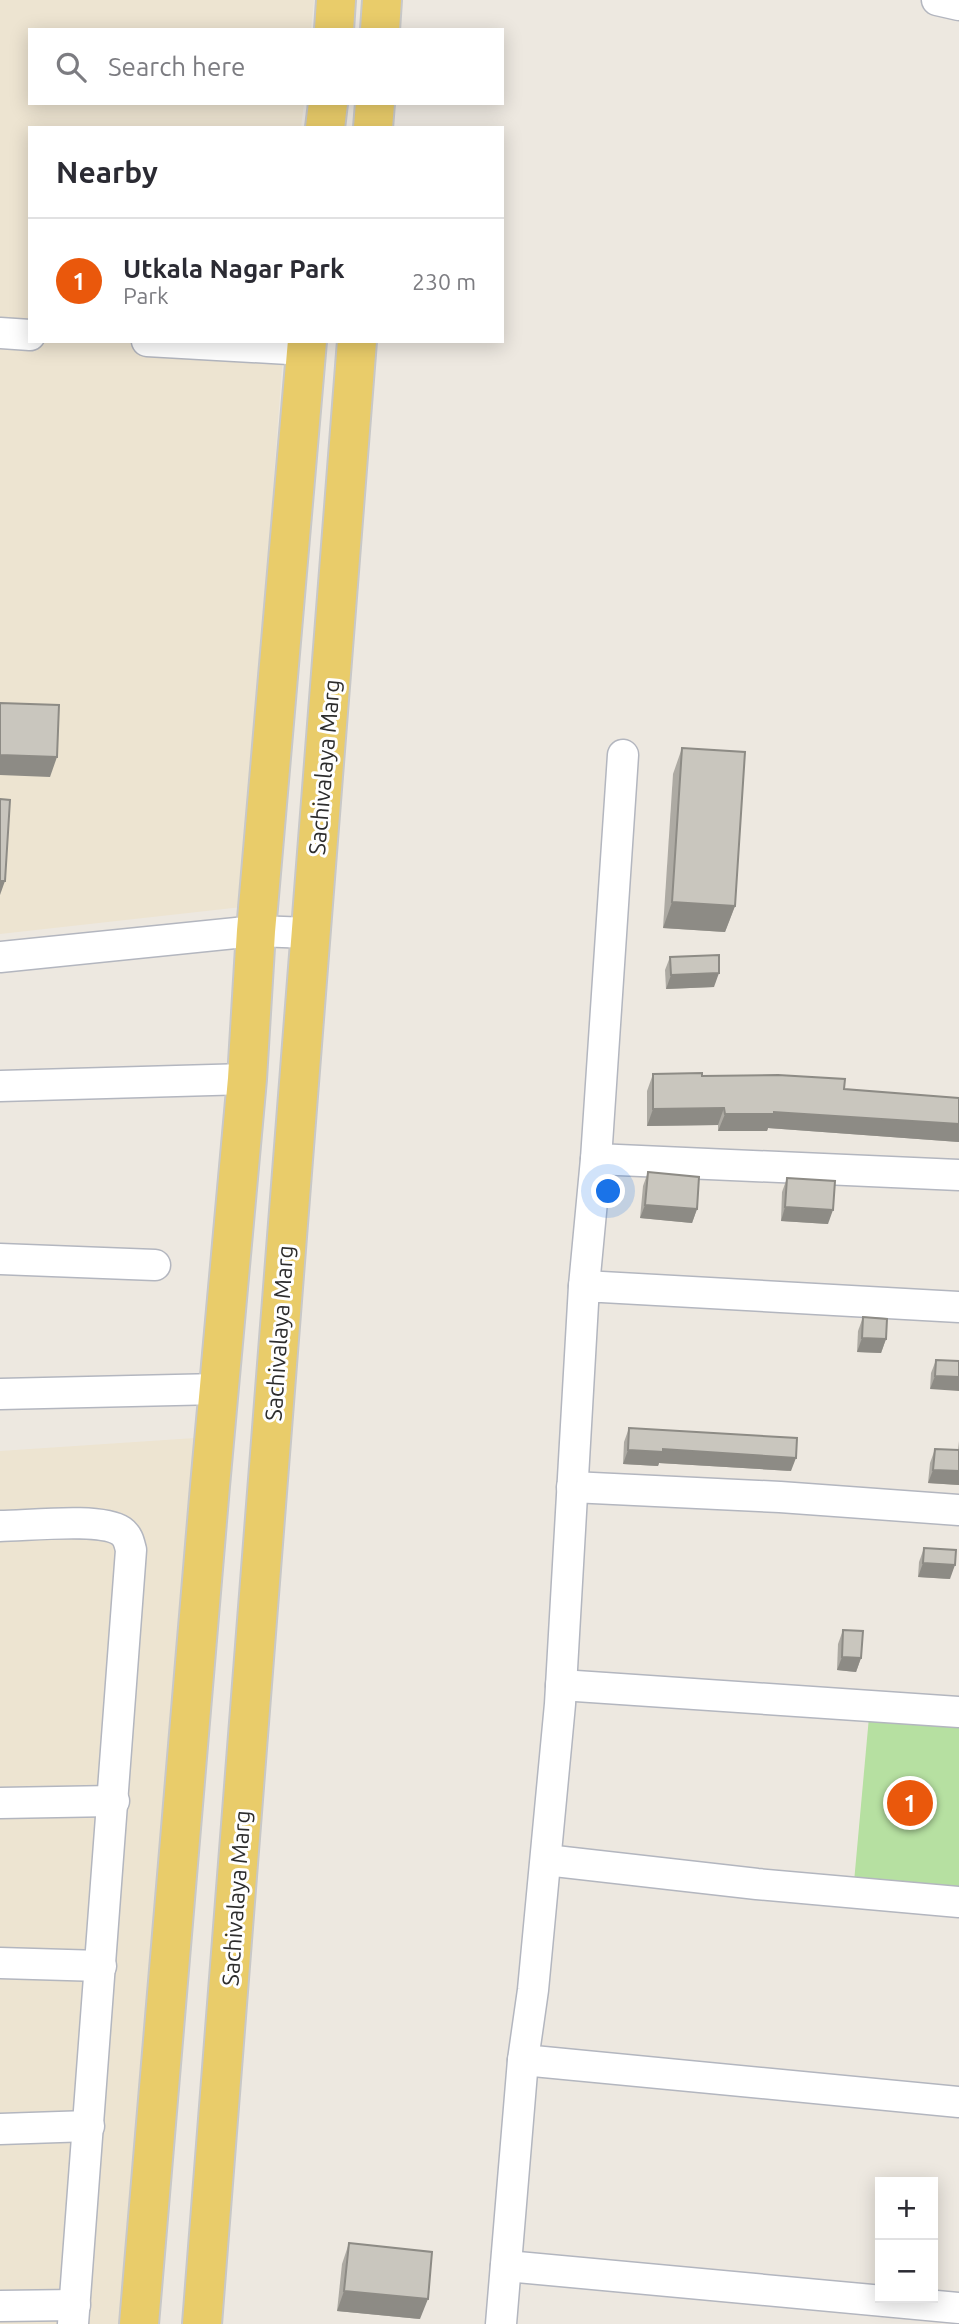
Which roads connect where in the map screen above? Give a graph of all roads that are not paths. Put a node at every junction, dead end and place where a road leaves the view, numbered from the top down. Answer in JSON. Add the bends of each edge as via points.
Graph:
{"nodes":[{"id":1,"x":337,"y":0,"type":"edge"},
{"id":2,"x":382,"y":0,"type":"edge"},
{"id":3,"x":937,"y":0,"type":"edge"},
{"id":4,"x":959,"y":5,"type":"edge"},
{"id":5,"x":334,"y":28,"type":"edge"},
{"id":6,"x":380,"y":28,"type":"edge"},
{"id":7,"x":328,"y":105,"type":"edge"},
{"id":8,"x":374,"y":105,"type":"edge"},
{"id":9,"x":326,"y":126,"type":"edge"},
{"id":10,"x":373,"y":126,"type":"edge"},
{"id":11,"x":0,"y":333,"type":"edge"},
{"id":12,"x":28,"y":335,"type":"edge"},
{"id":13,"x":211,"y":343,"type":"edge"},
{"id":14,"x":358,"y":343,"type":"edge"},
{"id":15,"x":307,"y":346,"type":"edge"},
{"id":16,"x":623,"y":755,"type":"dead end"},
{"id":17,"x":256,"y":931,"type":"junction"},
{"id":18,"x":310,"y":933,"type":"junction"},
{"id":19,"x":0,"y":957,"type":"edge"},
{"id":20,"x":247,"y":1079,"type":"junction"},
{"id":21,"x":0,"y":1086,"type":"edge"},
{"id":22,"x":596,"y":1159,"type":"junction"},
{"id":23,"x":959,"y":1175,"type":"edge"},
{"id":24,"x":0,"y":1259,"type":"edge"},
{"id":25,"x":155,"y":1265,"type":"dead end"},
{"id":26,"x":584,"y":1286,"type":"junction"},
{"id":27,"x":959,"y":1307,"type":"edge"},
{"id":28,"x":219,"y":1389,"type":"junction"},
{"id":29,"x":0,"y":1394,"type":"edge"},
{"id":30,"x":572,"y":1488,"type":"junction"},
{"id":31,"x":959,"y":1510,"type":"edge"},
{"id":32,"x":0,"y":1526,"type":"edge"},
{"id":33,"x":561,"y":1685,"type":"junction"},
{"id":34,"x":959,"y":1712,"type":"edge"},
{"id":35,"x":114,"y":1801,"type":"junction"},
{"id":36,"x":0,"y":1803,"type":"edge"},
{"id":37,"x":545,"y":1860,"type":"junction"},
{"id":38,"x":959,"y":1902,"type":"edge"},
{"id":39,"x":0,"y":1963,"type":"edge"},
{"id":40,"x":101,"y":1966,"type":"junction"},
{"id":41,"x":523,"y":2060,"type":"junction"},
{"id":42,"x":959,"y":2102,"type":"edge"},
{"id":43,"x":89,"y":2126,"type":"junction"},
{"id":44,"x":0,"y":2129,"type":"edge"},
{"id":45,"x":506,"y":2266,"type":"junction"},
{"id":46,"x":0,"y":2306,"type":"edge"},
{"id":47,"x":959,"y":2308,"type":"edge"},
{"id":48,"x":74,"y":2314,"type":"edge"},
{"id":49,"x":139,"y":2324,"type":"edge"},
{"id":50,"x":202,"y":2324,"type":"edge"},
{"id":51,"x":501,"y":2324,"type":"edge"}],
"edges":[{"from":1,"to":5,"type":"main road"},
{"from":2,"to":6,"type":"main road"},
{"from":3,"to":4,"type":"street"},
{"from":7,"to":9,"type":"main road"},
{"from":8,"to":10,"type":"main road"},
{"from":11,"to":12,"type":"street"},
{"from":13,"to":15,"type":"street"},
{"from":14,"to":18,"type":"main road","name":"Sachivalaya Marg"},
{"from":15,"to":17,"type":"main road"},
{"from":16,"to":22,"type":"street"},
{"from":17,"to":18,"type":"street"},
{"from":17,"to":19,"type":"street"},
{"from":17,"to":20,"type":"main road"},
{"from":18,"to":50,"type":"main road","name":"Sachivalaya Marg"},
{"from":20,"to":21,"type":"street"},
{"from":20,"to":28,"type":"main road"},
{"from":22,"to":23,"type":"street"},
{"from":22,"to":26,"type":"street"},
{"from":24,"to":25,"type":"street"},
{"from":26,"to":27,"type":"street"},
{"from":26,"to":30,"type":"street"},
{"from":28,"to":29,"type":"street"},
{"from":28,"to":49,"type":"main road"},
{"from":30,"to":31,"type":"street"},
{"from":30,"to":33,"type":"street"},
{"from":32,"to":35,"type":"street","via":[[93,1524],[121,1531],[129,1539],[132,1565]]},
{"from":33,"to":34,"type":"street"},
{"from":33,"to":37,"type":"street"},
{"from":35,"to":36,"type":"street"},
{"from":35,"to":40,"type":"street"},
{"from":37,"to":38,"type":"street"},
{"from":37,"to":41,"type":"street"},
{"from":39,"to":40,"type":"street"},
{"from":40,"to":43,"type":"street"},
{"from":41,"to":42,"type":"street"},
{"from":41,"to":45,"type":"street"},
{"from":43,"to":44,"type":"street"},
{"from":43,"to":48,"type":"street"},
{"from":45,"to":47,"type":"street"},
{"from":45,"to":51,"type":"street"},
{"from":46,"to":48,"type":"street"}]}
